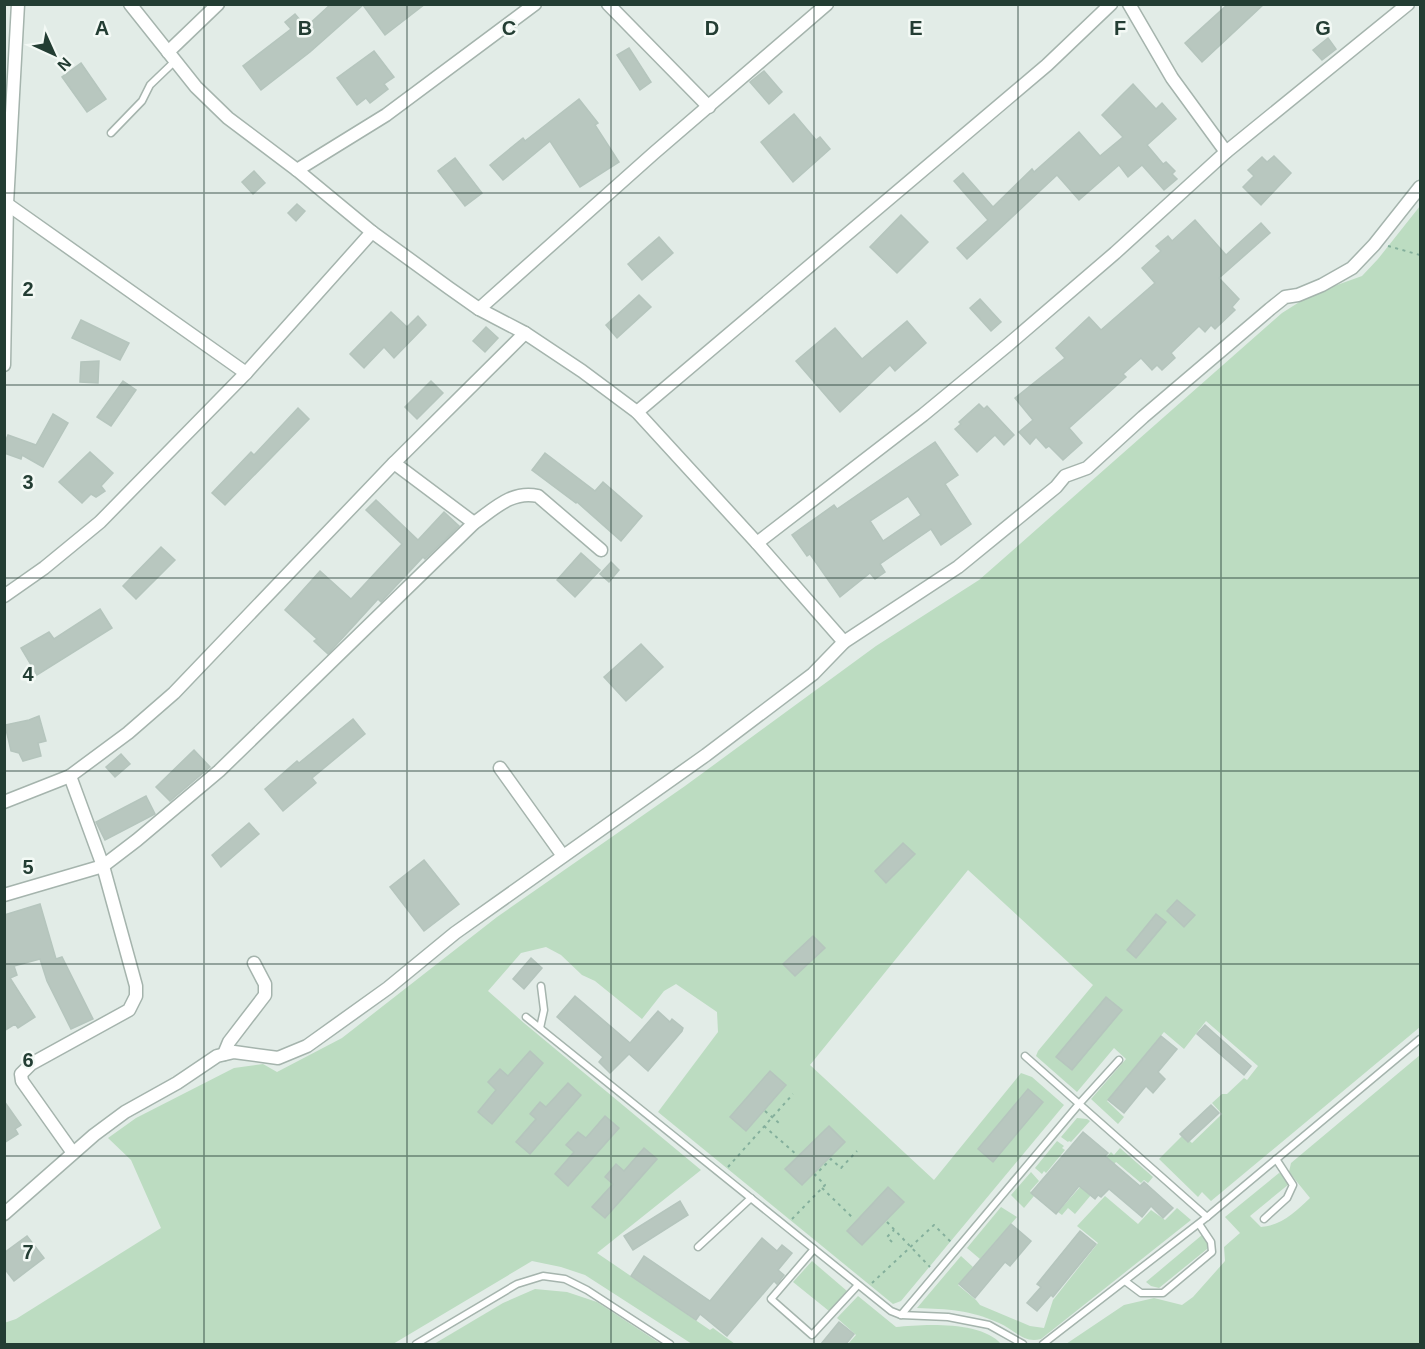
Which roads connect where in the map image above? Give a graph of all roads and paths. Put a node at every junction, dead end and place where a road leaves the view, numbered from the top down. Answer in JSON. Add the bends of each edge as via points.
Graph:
{"nodes":[{"id":1,"x":18,"y":4,"type":"edge"},
{"id":2,"x":130,"y":4,"type":"edge"},
{"id":3,"x":218,"y":4,"type":"edge"},
{"id":4,"x":536,"y":4,"type":"edge"},
{"id":5,"x":608,"y":4,"type":"edge"},
{"id":6,"x":827,"y":4,"type":"edge"},
{"id":7,"x":1111,"y":4,"type":"edge"},
{"id":8,"x":1145,"y":4,"type":"edge"},
{"id":9,"x":1408,"y":4,"type":"edge"},
{"id":10,"x":1132,"y":9,"type":"edge"},
{"id":11,"x":171,"y":57,"type":"junction"},
{"id":12,"x":709,"y":107,"type":"junction"},
{"id":13,"x":111,"y":133,"type":"dead end"},
{"id":14,"x":1226,"y":152,"type":"junction"},
{"id":15,"x":297,"y":170,"type":"junction"},
{"id":16,"x":1420,"y":187,"type":"edge"},
{"id":17,"x":7,"y":204,"type":"junction"},
{"id":18,"x":372,"y":232,"type":"junction"},
{"id":19,"x":1374,"y":245,"type":"junction"},
{"id":20,"x":1420,"y":255,"type":"edge"},
{"id":21,"x":479,"y":309,"type":"junction"},
{"id":22,"x":525,"y":333,"type":"junction"},
{"id":23,"x":4,"y":365,"type":"edge"},
{"id":24,"x":246,"y":373,"type":"junction"},
{"id":25,"x":637,"y":412,"type":"junction"},
{"id":26,"x":394,"y":463,"type":"junction"},
{"id":27,"x":474,"y":523,"type":"junction"},
{"id":28,"x":757,"y":543,"type":"junction"},
{"id":29,"x":601,"y":550,"type":"dead end"},
{"id":30,"x":4,"y":596,"type":"edge"},
{"id":31,"x":844,"y":642,"type":"junction"},
{"id":32,"x":500,"y":768,"type":"dead end"},
{"id":33,"x":70,"y":776,"type":"junction"},
{"id":34,"x":4,"y":802,"type":"edge"},
{"id":35,"x":563,"y":856,"type":"junction"},
{"id":36,"x":104,"y":866,"type":"junction"},
{"id":37,"x":4,"y":895,"type":"edge"},
{"id":38,"x":254,"y":963,"type":"dead end"},
{"id":39,"x":541,"y":986,"type":"dead end"},
{"id":40,"x":526,"y":1017,"type":"dead end"},
{"id":41,"x":540,"y":1028,"type":"junction"},
{"id":42,"x":1420,"y":1039,"type":"edge"},
{"id":43,"x":225,"y":1054,"type":"junction"},
{"id":44,"x":1025,"y":1056,"type":"dead end"},
{"id":45,"x":1119,"y":1060,"type":"dead end"},
{"id":46,"x":793,"y":1094,"type":"dead end"},
{"id":47,"x":1078,"y":1104,"type":"junction"},
{"id":48,"x":765,"y":1111,"type":"dead end"},
{"id":49,"x":772,"y":1118,"type":"junction"},
{"id":50,"x":779,"y":1123,"type":"dead end"},
{"id":51,"x":764,"y":1126,"type":"junction"},
{"id":52,"x":857,"y":1151,"type":"dead end"},
{"id":53,"x":73,"y":1153,"type":"junction"},
{"id":54,"x":797,"y":1155,"type":"dead end"},
{"id":55,"x":1276,"y":1159,"type":"junction"},
{"id":56,"x":722,"y":1174,"type":"junction"},
{"id":57,"x":822,"y":1188,"type":"junction"},
{"id":58,"x":751,"y":1197,"type":"junction"},
{"id":59,"x":4,"y":1214,"type":"edge"},
{"id":60,"x":1207,"y":1217,"type":"junction"},
{"id":61,"x":854,"y":1219,"type":"dead end"},
{"id":62,"x":1264,"y":1219,"type":"dead end"},
{"id":63,"x":887,"y":1222,"type":"dead end"},
{"id":64,"x":1199,"y":1224,"type":"junction"},
{"id":65,"x":786,"y":1226,"type":"junction"},
{"id":66,"x":894,"y":1230,"type":"junction"},
{"id":67,"x":892,"y":1242,"type":"dead end"},
{"id":68,"x":698,"y":1247,"type":"dead end"},
{"id":69,"x":911,"y":1247,"type":"junction"},
{"id":70,"x":957,"y":1248,"type":"junction"},
{"id":71,"x":814,"y":1249,"type":"junction"},
{"id":72,"x":936,"y":1274,"type":"junction"},
{"id":73,"x":1125,"y":1281,"type":"junction"},
{"id":74,"x":858,"y":1285,"type":"junction"},
{"id":75,"x":865,"y":1290,"type":"junction"},
{"id":76,"x":901,"y":1315,"type":"junction"},
{"id":77,"x":416,"y":1344,"type":"edge"},
{"id":78,"x":670,"y":1344,"type":"edge"},
{"id":79,"x":1023,"y":1344,"type":"edge"},
{"id":80,"x":1043,"y":1344,"type":"edge"}],
"edges":[{"from":1,"to":17,"type":"street"},
{"from":2,"to":11,"type":"street"},
{"from":3,"to":11,"type":"street"},
{"from":4,"to":15,"type":"street","via":[[386,115]]},
{"from":5,"to":12,"type":"street"},
{"from":6,"to":12,"type":"street"},
{"from":7,"to":25,"type":"street","via":[[1047,65]]},
{"from":8,"to":10,"type":"street"},
{"from":9,"to":14,"type":"street"},
{"from":10,"to":14,"type":"street","via":[[1172,78]]},
{"from":11,"to":13,"type":"lane","via":[[142,101]]},
{"from":11,"to":15,"type":"street","via":[[228,118]]},
{"from":12,"to":21,"type":"street"},
{"from":14,"to":28,"type":"street","via":[[1010,344]]},
{"from":15,"to":18,"type":"street"},
{"from":16,"to":19,"type":"street"},
{"from":17,"to":23,"type":"street"},
{"from":17,"to":24,"type":"street"},
{"from":18,"to":21,"type":"street"},
{"from":18,"to":24,"type":"street"},
{"from":19,"to":20,"type":"path"},
{"from":19,"to":31,"type":"street","via":[[1352,268],[1298,295],[1285,297],[1087,468],[1065,476],[958,567]]},
{"from":21,"to":22,"type":"street"},
{"from":22,"to":25,"type":"street"},
{"from":22,"to":26,"type":"street"},
{"from":24,"to":30,"type":"street","via":[[100,522]]},
{"from":25,"to":28,"type":"street"},
{"from":26,"to":27,"type":"street"},
{"from":26,"to":33,"type":"street","via":[[174,693]]},
{"from":27,"to":29,"type":"street","via":[[517,495],[538,496]]},
{"from":27,"to":36,"type":"street","via":[[219,771]]},
{"from":28,"to":31,"type":"street"},
{"from":31,"to":35,"type":"street","via":[[813,674]]},
{"from":32,"to":35,"type":"street"},
{"from":33,"to":34,"type":"street"},
{"from":33,"to":36,"type":"street"},
{"from":35,"to":43,"type":"street","via":[[307,1046],[279,1058]]},
{"from":36,"to":37,"type":"street"},
{"from":36,"to":53,"type":"street","via":[[136,986],[134,1002],[129,1010],[31,1064],[21,1074],[22,1081]]},
{"from":38,"to":43,"type":"street","via":[[266,984],[265,995],[229,1042]]},
{"from":39,"to":41,"type":"lane","via":[[544,1010]]},
{"from":40,"to":41,"type":"lane"},
{"from":41,"to":56,"type":"lane"},
{"from":42,"to":55,"type":"lane"},
{"from":43,"to":53,"type":"street","via":[[125,1112]]},
{"from":44,"to":47,"type":"lane"},
{"from":45,"to":47,"type":"lane"},
{"from":46,"to":49,"type":"path"},
{"from":47,"to":60,"type":"lane"},
{"from":47,"to":70,"type":"lane"},
{"from":48,"to":49,"type":"path"},
{"from":49,"to":50,"type":"path"},
{"from":49,"to":51,"type":"path"},
{"from":51,"to":54,"type":"path"},
{"from":51,"to":56,"type":"path"},
{"from":52,"to":57,"type":"path","via":[[841,1168],[831,1158],[815,1175],[825,1185]]},
{"from":53,"to":59,"type":"street"},
{"from":55,"to":60,"type":"lane"},
{"from":55,"to":62,"type":"lane","via":[[1293,1185],[1287,1198]]},
{"from":56,"to":58,"type":"lane"},
{"from":57,"to":61,"type":"path"},
{"from":57,"to":65,"type":"path"},
{"from":58,"to":65,"type":"lane"},
{"from":58,"to":68,"type":"lane"},
{"from":60,"to":64,"type":"lane"},
{"from":63,"to":66,"type":"path"},
{"from":64,"to":73,"type":"lane"},
{"from":64,"to":73,"type":"lane","via":[[1211,1242],[1212,1252],[1163,1293],[1141,1293]]},
{"from":65,"to":71,"type":"lane"},
{"from":66,"to":67,"type":"path","via":[[887,1237]]},
{"from":66,"to":69,"type":"path"},
{"from":69,"to":70,"type":"path","via":[[934,1225]]},
{"from":69,"to":72,"type":"path"},
{"from":69,"to":75,"type":"path"},
{"from":70,"to":72,"type":"lane"},
{"from":71,"to":74,"type":"lane"},
{"from":71,"to":74,"type":"lane","via":[[771,1299],[812,1335]]},
{"from":72,"to":76,"type":"lane"},
{"from":73,"to":80,"type":"lane"},
{"from":74,"to":75,"type":"lane"},
{"from":75,"to":76,"type":"lane"},
{"from":76,"to":79,"type":"lane","via":[[948,1317],[989,1325]]},
{"from":77,"to":78,"type":"lane","via":[[517,1284],[543,1276],[565,1279],[587,1290]]}]}
